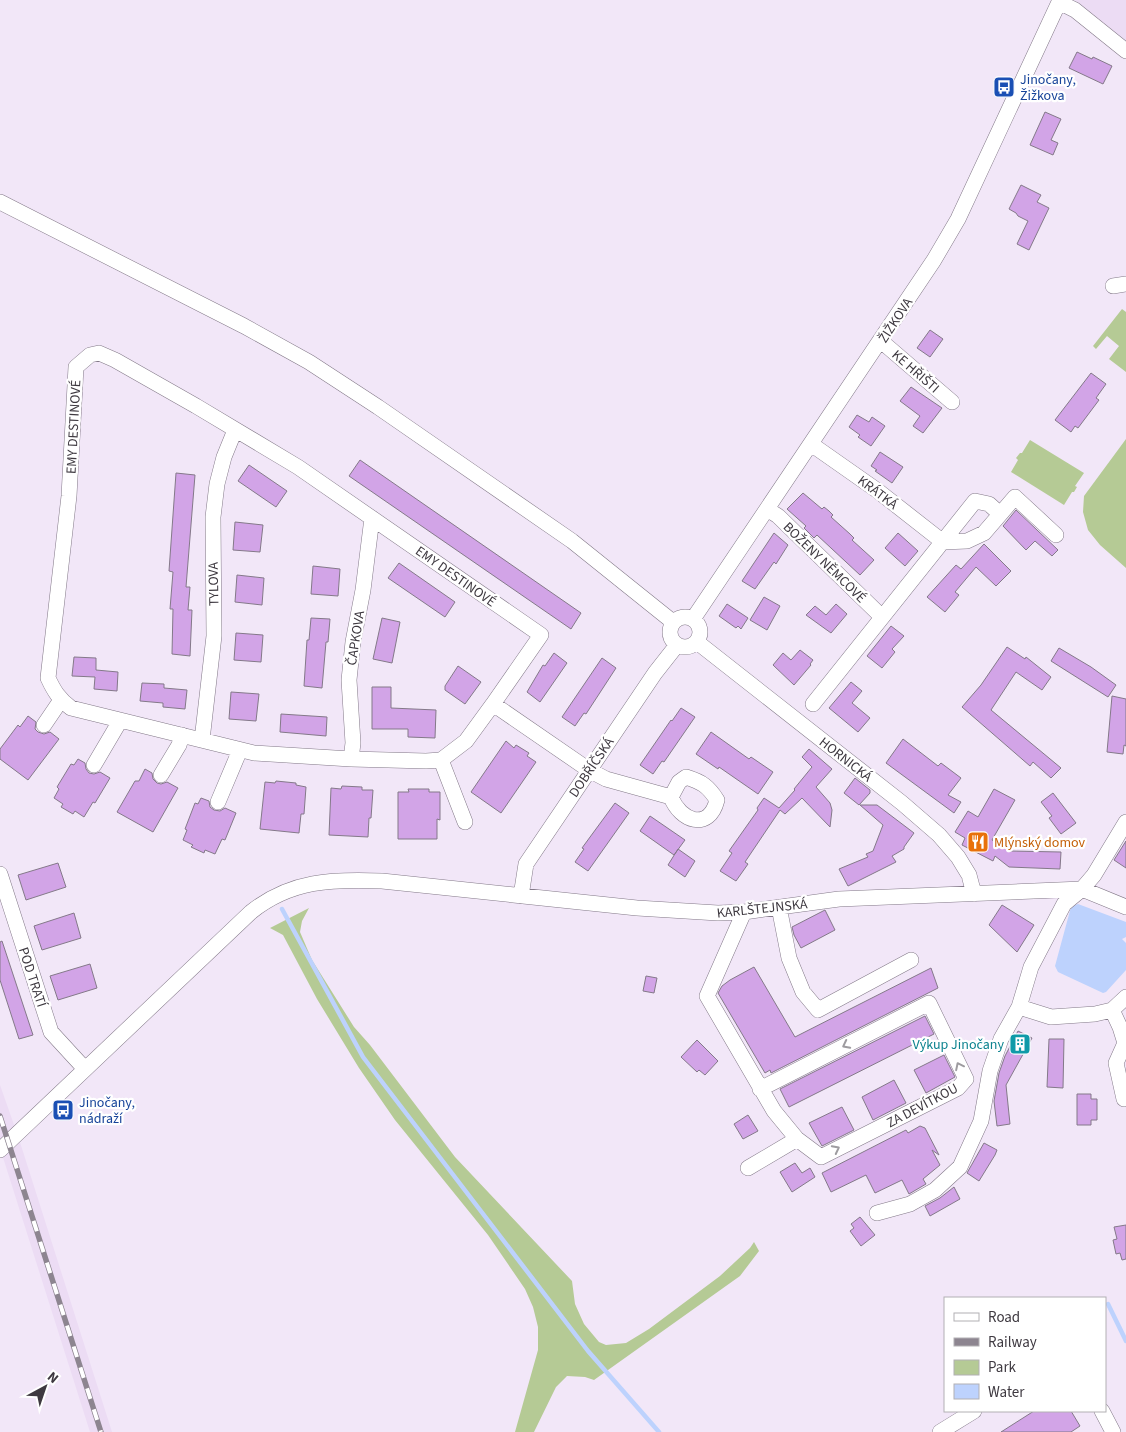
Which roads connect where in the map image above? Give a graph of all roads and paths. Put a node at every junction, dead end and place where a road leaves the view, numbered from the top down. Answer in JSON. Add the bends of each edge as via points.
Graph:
{"nodes":[{"id":1,"x":1059,"y":1,"type":"edge"},
{"id":2,"x":1126,"y":51,"type":"edge"},
{"id":3,"x":0,"y":202,"type":"edge"},
{"id":4,"x":881,"y":340,"type":"junction"},
{"id":5,"x":952,"y":402,"type":"dead end"},
{"id":6,"x":235,"y":430,"type":"junction"},
{"id":7,"x":811,"y":444,"type":"junction"},
{"id":8,"x":767,"y":509,"type":"junction"},
{"id":9,"x":1000,"y":514,"type":"junction"},
{"id":10,"x":372,"y":518,"type":"junction"},
{"id":11,"x":1056,"y":534,"type":"dead end"},
{"id":12,"x":943,"y":542,"type":"junction"},
{"id":13,"x":881,"y":616,"type":"junction"},
{"id":14,"x":693,"y":619,"type":"junction"},
{"id":15,"x":673,"y":622,"type":"junction"},
{"id":16,"x":697,"y":642,"type":"junction"},
{"id":17,"x":677,"y":645,"type":"junction"},
{"id":18,"x":61,"y":700,"type":"junction"},
{"id":19,"x":493,"y":704,"type":"junction"},
{"id":20,"x":813,"y":704,"type":"dead end"},
{"id":21,"x":119,"y":720,"type":"junction"},
{"id":22,"x":44,"y":725,"type":"dead end"},
{"id":23,"x":182,"y":735,"type":"junction"},
{"id":24,"x":202,"y":740,"type":"junction"},
{"id":25,"x":238,"y":749,"type":"junction"},
{"id":26,"x":351,"y":759,"type":"junction"},
{"id":27,"x":441,"y":760,"type":"junction"},
{"id":28,"x":94,"y":766,"type":"dead end"},
{"id":29,"x":589,"y":770,"type":"junction"},
{"id":30,"x":161,"y":775,"type":"dead end"},
{"id":31,"x":671,"y":796,"type":"dead end"},
{"id":32,"x":218,"y":802,"type":"dead end"},
{"id":33,"x":465,"y":822,"type":"dead end"},
{"id":34,"x":1126,"y":822,"type":"edge"},
{"id":35,"x":0,"y":874,"type":"edge"},
{"id":36,"x":1082,"y":889,"type":"junction"},
{"id":37,"x":974,"y":894,"type":"junction"},
{"id":38,"x":521,"y":896,"type":"junction"},
{"id":39,"x":1126,"y":907,"type":"edge"},
{"id":40,"x":779,"y":908,"type":"junction"},
{"id":41,"x":744,"y":912,"type":"junction"},
{"id":42,"x":911,"y":960,"type":"dead end"},
{"id":43,"x":1126,"y":997,"type":"edge"},
{"id":44,"x":1019,"y":1007,"type":"junction"},
{"id":45,"x":1112,"y":1010,"type":"junction"},
{"id":46,"x":85,"y":1068,"type":"junction"},
{"id":47,"x":760,"y":1089,"type":"junction"},
{"id":48,"x":1124,"y":1099,"type":"dead end"},
{"id":49,"x":798,"y":1139,"type":"junction"},
{"id":50,"x":0,"y":1150,"type":"edge"},
{"id":51,"x":748,"y":1168,"type":"dead end"},
{"id":52,"x":877,"y":1213,"type":"dead end"},
{"id":53,"x":972,"y":1412,"type":"edge"},
{"id":54,"x":1103,"y":1412,"type":"edge"},
{"id":55,"x":940,"y":1432,"type":"edge"},
{"id":56,"x":1113,"y":1432,"type":"edge"}],
"edges":[{"from":1,"to":2,"type":"street"},
{"from":1,"to":4,"type":"street","name":"ŽIŽKOVA","via":[[958,219]]},
{"from":3,"to":15,"type":"street","via":[[309,362],[572,542]]},
{"from":4,"to":5,"type":"street","name":"KE HŘIŠTI"},
{"from":4,"to":7,"type":"street","name":"ŽIŽKOVA"},
{"from":6,"to":10,"type":"street","name":"EMY DESTINOVÉ","via":[[298,467]]},
{"from":6,"to":18,"type":"street","name":"EMY DESTINOVÉ","via":[[100,353],[90,354],[76,367],[70,496],[48,678]]},
{"from":6,"to":24,"type":"street","name":"TYLOVA","via":[[219,475],[213,517],[214,636]]},
{"from":7,"to":8,"type":"street","name":"ŽIŽKOVA"},
{"from":7,"to":12,"type":"street","name":"KRÁTKÁ"},
{"from":8,"to":13,"type":"street","name":"BOŽENY NĚMCOVÉ"},
{"from":8,"to":14,"type":"street","name":"ŽIŽKOVA"},
{"from":9,"to":11,"type":"street","via":[[1015,497]]},
{"from":9,"to":12,"type":"street","via":[[984,533],[967,540]]},
{"from":9,"to":12,"type":"street","via":[[990,504],[975,500]]},
{"from":10,"to":19,"type":"street","name":"EMY DESTINOVÉ","via":[[540,634]]},
{"from":10,"to":26,"type":"street","name":"ČAPKOVA","via":[[353,642]]},
{"from":12,"to":13,"type":"street"},
{"from":13,"to":20,"type":"street"},
{"from":14,"to":15,"type":"street","via":[[682,617]]},
{"from":14,"to":16,"type":"street","via":[[700,627]]},
{"from":15,"to":17,"type":"street","via":[[670,637]]},
{"from":16,"to":17,"type":"street","via":[[687,647]]},
{"from":16,"to":37,"type":"street","name":"HORNICKÁ","via":[[928,825],[958,857],[969,875]]},
{"from":17,"to":29,"type":"street","name":"DOBŘÍČSKÁ"},
{"from":18,"to":21,"type":"street","via":[[72,708]]},
{"from":18,"to":22,"type":"street"},
{"from":19,"to":27,"type":"street","name":"EMY DESTINOVÉ","via":[[466,741]]},
{"from":19,"to":29,"type":"street"},
{"from":21,"to":23,"type":"street"},
{"from":21,"to":28,"type":"street"},
{"from":23,"to":24,"type":"street"},
{"from":23,"to":30,"type":"street"},
{"from":24,"to":25,"type":"street"},
{"from":25,"to":26,"type":"street"},
{"from":25,"to":32,"type":"street"},
{"from":26,"to":27,"type":"street"},
{"from":27,"to":33,"type":"street"},
{"from":29,"to":31,"type":"street","via":[[606,779]]},
{"from":29,"to":38,"type":"street","name":"DOBŘÍČSKÁ","via":[[526,864]]},
{"from":34,"to":36,"type":"street"},
{"from":35,"to":46,"type":"street","name":"POD TRATÍ","via":[[51,1032]]},
{"from":36,"to":37,"type":"street","name":"KARLŠTEJNSKÁ"},
{"from":36,"to":39,"type":"street"},
{"from":36,"to":44,"type":"street","via":[[1064,904],[1030,967]]},
{"from":37,"to":40,"type":"street","name":"KARLŠTEJNSKÁ","via":[[839,899]]},
{"from":38,"to":41,"type":"street","name":"KARLŠTEJNSKÁ","via":[[637,908]]},
{"from":38,"to":46,"type":"street","name":"KARLŠTEJNSKÁ","via":[[382,881],[304,884],[251,912]]},
{"from":40,"to":41,"type":"street","name":"KARLŠTEJNSKÁ"},
{"from":40,"to":42,"type":"street","via":[[788,958],[803,992],[818,1010]]},
{"from":41,"to":47,"type":"street","name":"ZA DEVÍTKOU","via":[[707,996]]},
{"from":43,"to":45,"type":"street"},
{"from":44,"to":45,"type":"street","via":[[1051,1017]]},
{"from":44,"to":52,"type":"street","via":[[1001,1039],[990,1071],[981,1121],[960,1167],[935,1190],[910,1204]]},
{"from":45,"to":48,"type":"street","via":[[1125,1043],[1116,1064]]},
{"from":46,"to":50,"type":"street","name":"KARLŠTEJNSKÁ"},
{"from":47,"to":49,"type":"street","name":"ZA DEVÍTKOU"},
{"from":49,"to":47,"type":"street","name":"ZA DEVÍTKOU","one_way":true,"via":[[821,1157],[958,1088],[966,1079],[929,1003]]},
{"from":49,"to":51,"type":"street"},
{"from":53,"to":55,"type":"street"},
{"from":54,"to":56,"type":"street"}]}
